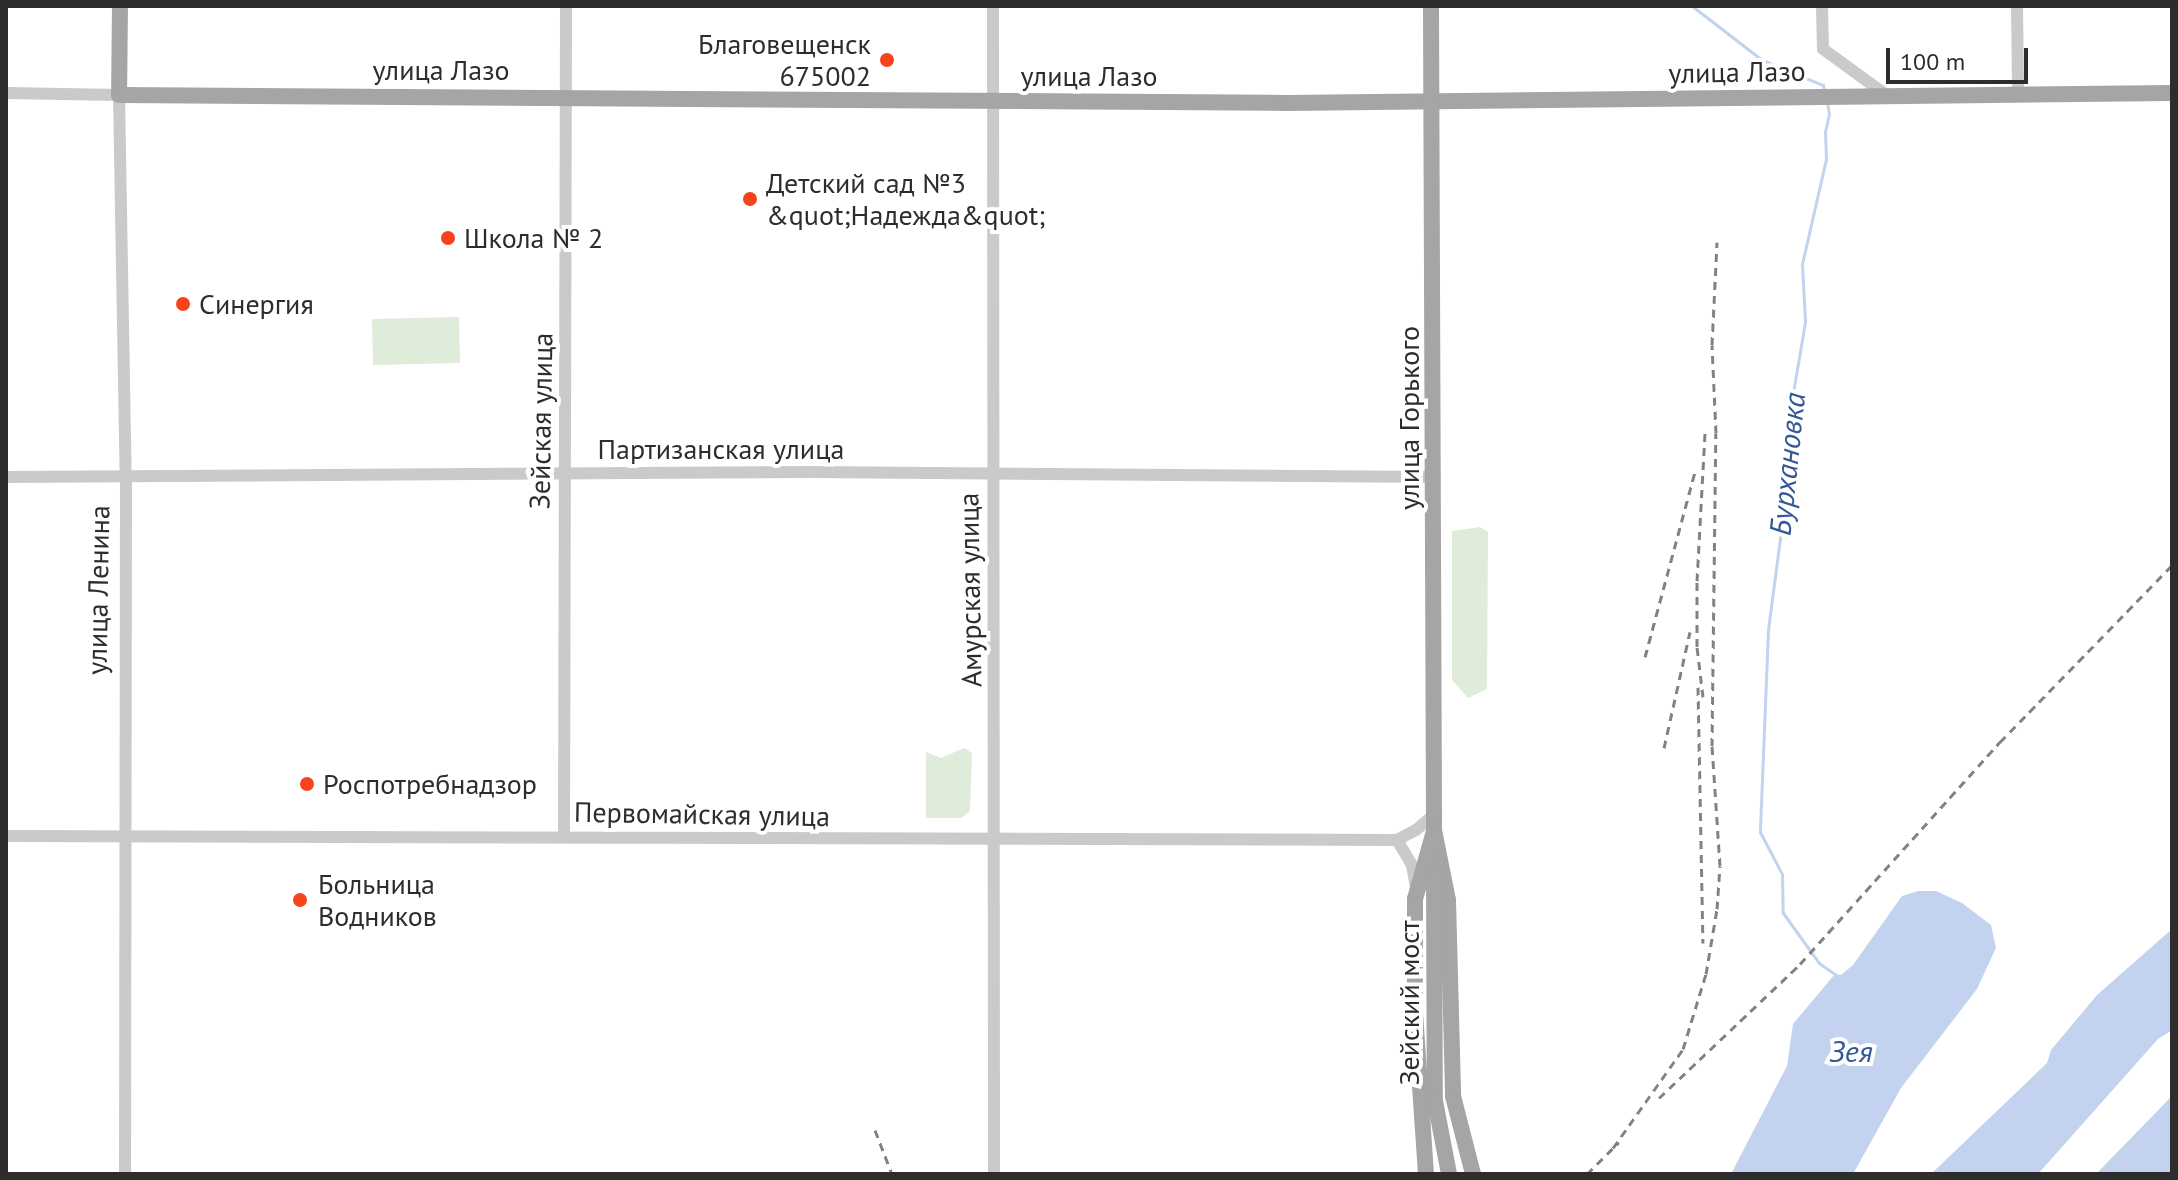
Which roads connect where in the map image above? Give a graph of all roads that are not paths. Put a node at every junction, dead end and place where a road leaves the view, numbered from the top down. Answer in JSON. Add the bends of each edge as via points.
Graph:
{"nodes":[{"id":1,"x":120,"y":6,"type":"edge"},
{"id":2,"x":566,"y":6,"type":"edge"},
{"id":3,"x":993,"y":6,"type":"edge"},
{"id":4,"x":1431,"y":6,"type":"edge"},
{"id":5,"x":1822,"y":6,"type":"edge"},
{"id":6,"x":2017,"y":6,"type":"edge"},
{"id":7,"x":6,"y":93,"type":"edge"},
{"id":8,"x":2018,"y":93,"type":"junction"},
{"id":9,"x":2172,"y":93,"type":"edge"},
{"id":10,"x":119,"y":95,"type":"junction"},
{"id":11,"x":1886,"y":95,"type":"junction"},
{"id":12,"x":566,"y":97,"type":"junction"},
{"id":13,"x":992,"y":102,"type":"junction"},
{"id":14,"x":1430,"y":102,"type":"junction"},
{"id":15,"x":563,"y":473,"type":"junction"},
{"id":16,"x":992,"y":474,"type":"junction"},
{"id":17,"x":6,"y":477,"type":"edge"},
{"id":18,"x":126,"y":477,"type":"junction"},
{"id":19,"x":1435,"y":477,"type":"junction"},
{"id":20,"x":1434,"y":822,"type":"junction"},
{"id":21,"x":124,"y":835,"type":"junction"},
{"id":22,"x":6,"y":836,"type":"edge"},
{"id":23,"x":564,"y":836,"type":"junction"},
{"id":24,"x":1397,"y":840,"type":"junction"},
{"id":25,"x":995,"y":841,"type":"junction"},
{"id":26,"x":1416,"y":887,"type":"junction"},
{"id":27,"x":125,"y":1174,"type":"edge"},
{"id":28,"x":994,"y":1174,"type":"edge"},
{"id":29,"x":1426,"y":1174,"type":"edge"},
{"id":30,"x":1449,"y":1174,"type":"edge"},
{"id":31,"x":1473,"y":1174,"type":"edge"}],
"edges":[{"from":1,"to":10,"type":"main road","name":"улица Ленина"},
{"from":2,"to":12,"type":"street","name":"Зейская улица"},
{"from":3,"to":13,"type":"street","name":"Амурская улица"},
{"from":4,"to":14,"type":"main road","name":"улица Горького"},
{"from":5,"to":11,"type":"street","via":[[1823,49]]},
{"from":6,"to":8,"type":"street"},
{"from":7,"to":10,"type":"street","name":"улица Лазо"},
{"from":8,"to":9,"type":"main road","name":"улица Лазо"},
{"from":8,"to":11,"type":"main road","name":"улица Лазо"},
{"from":10,"to":12,"type":"main road","name":"улица Лазо"},
{"from":10,"to":18,"type":"street","name":"улица Ленина"},
{"from":11,"to":14,"type":"main road","name":"улица Лазо"},
{"from":12,"to":13,"type":"main road","name":"улица Лазо"},
{"from":12,"to":15,"type":"street","name":"Зейская улица"},
{"from":13,"to":14,"type":"main road","name":"улица Лазо"},
{"from":13,"to":16,"type":"street","name":"Амурская улица"},
{"from":14,"to":19,"type":"main road","name":"улица Горького"},
{"from":15,"to":16,"type":"street","name":"Партизанская улица"},
{"from":15,"to":18,"type":"street","name":"Партизанская улица"},
{"from":15,"to":23,"type":"street","name":"Зейская улица"},
{"from":16,"to":19,"type":"street","name":"Партизанская улица"},
{"from":16,"to":25,"type":"street","name":"Амурская улица"},
{"from":17,"to":18,"type":"street","name":"Партизанская улица"},
{"from":18,"to":21,"type":"street","name":"улица Ленина"},
{"from":19,"to":20,"type":"main road","name":"улица Горького"},
{"from":20,"to":24,"type":"street"},
{"from":20,"to":26,"type":"main road","name":"улица Горького"},
{"from":20,"to":30,"type":"main road","name":"Зейский мост","via":[[1435,1101]]},
{"from":20,"to":31,"type":"main road","name":"улица Горького","via":[[1448,900],[1453,1096]]},
{"from":21,"to":22,"type":"street","name":"Первомайская улица"},
{"from":21,"to":23,"type":"street","name":"Первомайская улица"},
{"from":21,"to":27,"type":"street","name":"улица Ленина"},
{"from":23,"to":25,"type":"street","name":"Первомайская улица"},
{"from":24,"to":25,"type":"street","name":"Первомайская улица"},
{"from":24,"to":26,"type":"street","via":[[1412,865]]},
{"from":25,"to":28,"type":"street","name":"Амурская улица"},
{"from":26,"to":29,"type":"main road","name":"улица Горького","via":[[1415,1013]]}]}
